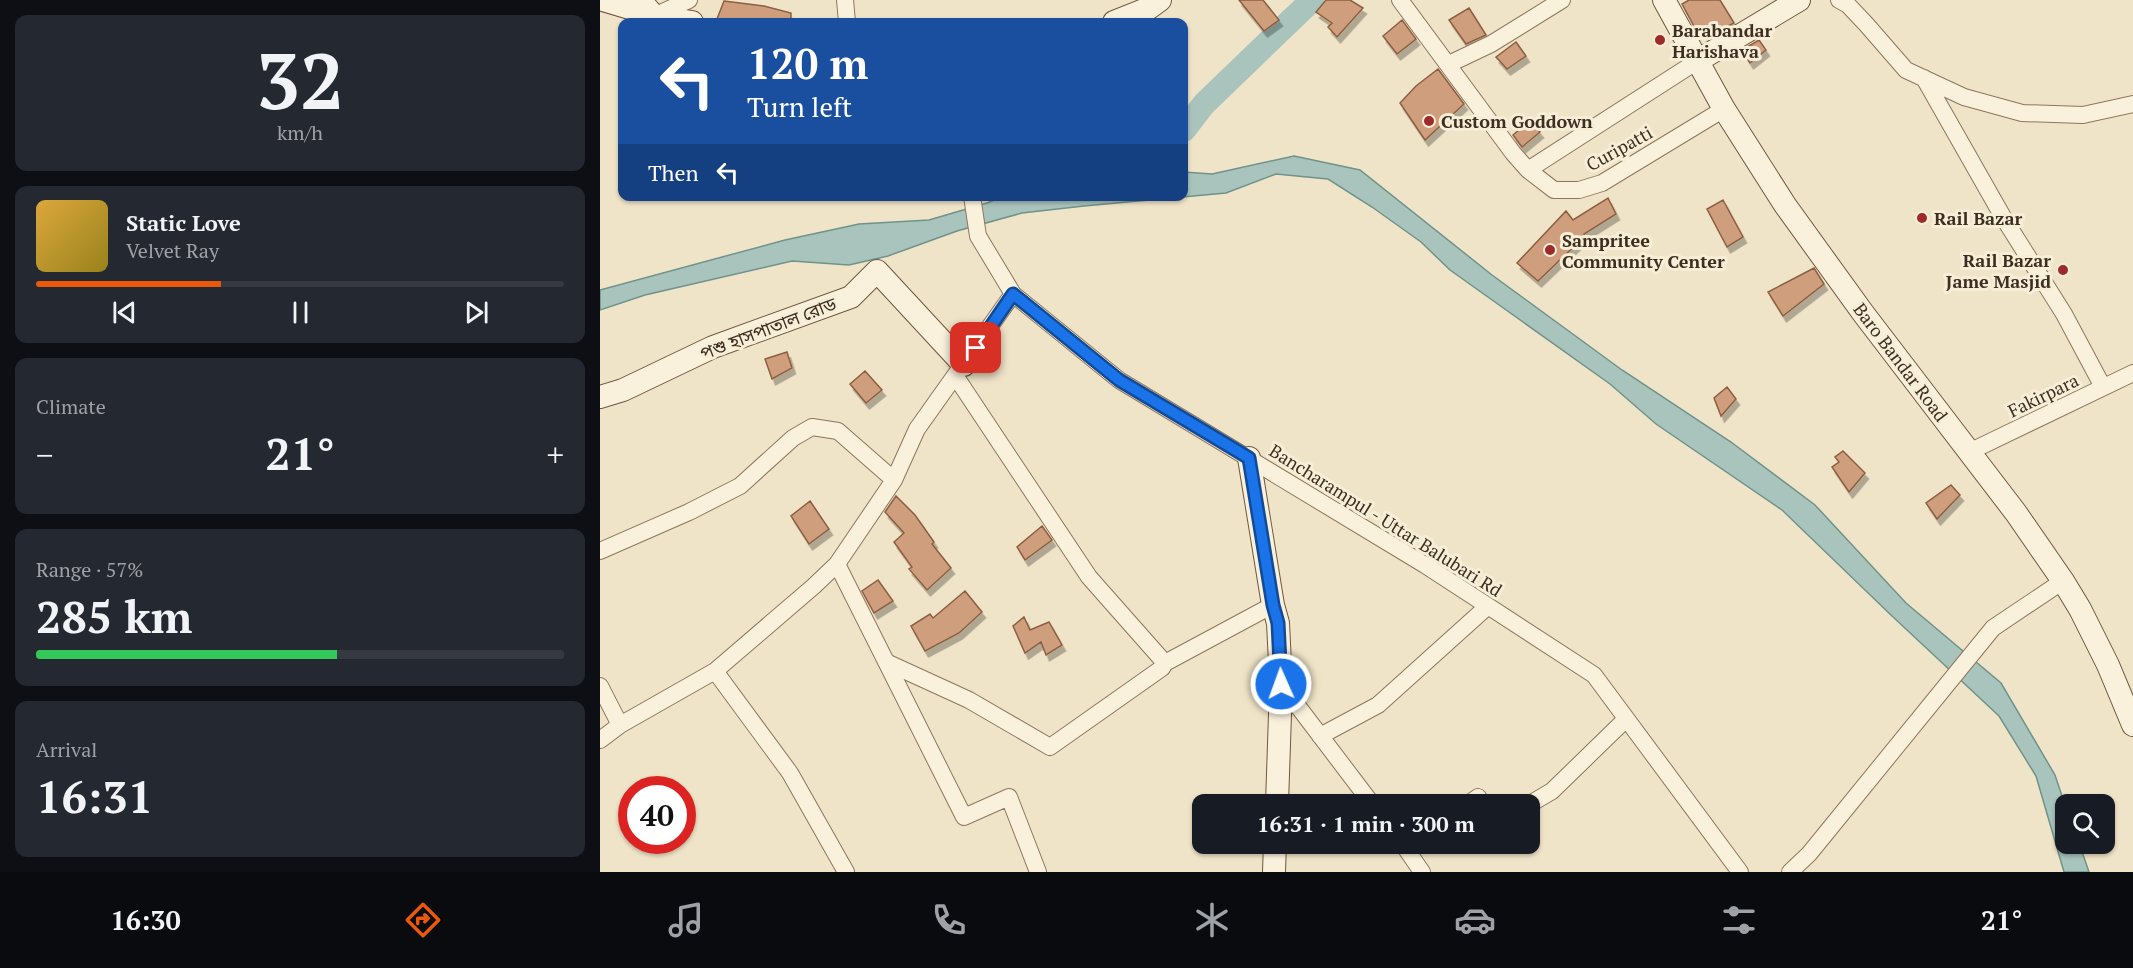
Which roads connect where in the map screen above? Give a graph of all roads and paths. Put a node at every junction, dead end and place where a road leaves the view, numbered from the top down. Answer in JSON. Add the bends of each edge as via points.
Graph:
{"nodes":[{"id":1,"x":603,"y":0,"type":"edge"},
{"id":2,"x":688,"y":0,"type":"edge"},
{"id":3,"x":845,"y":0,"type":"edge"},
{"id":4,"x":1160,"y":0,"type":"edge"},
{"id":5,"x":1400,"y":0,"type":"edge"},
{"id":6,"x":1562,"y":0,"type":"edge"},
{"id":7,"x":1664,"y":0,"type":"edge"},
{"id":8,"x":1799,"y":0,"type":"edge"},
{"id":9,"x":1843,"y":2,"type":"edge"},
{"id":10,"x":647,"y":8,"type":"edge"},
{"id":11,"x":679,"y":18,"type":"edge"},
{"id":12,"x":847,"y":18,"type":"edge"},
{"id":13,"x":1124,"y":18,"type":"edge"},
{"id":14,"x":1699,"y":60,"type":"junction"},
{"id":15,"x":1449,"y":64,"type":"junction"},
{"id":16,"x":1924,"y":78,"type":"junction"},
{"id":17,"x":2133,"y":104,"type":"edge"},
{"id":18,"x":1724,"y":109,"type":"junction"},
{"id":19,"x":1528,"y":170,"type":"junction"},
{"id":20,"x":973,"y":201,"type":"edge"},
{"id":21,"x":1013,"y":294,"type":"junction"},
{"id":22,"x":960,"y":371,"type":"junction"},
{"id":23,"x":2133,"y":373,"type":"edge"},
{"id":24,"x":2103,"y":387,"type":"junction"},
{"id":25,"x":600,"y":397,"type":"edge"},
{"id":26,"x":1970,"y":452,"type":"junction"},
{"id":27,"x":1249,"y":458,"type":"junction"},
{"id":28,"x":894,"y":480,"type":"junction"},
{"id":29,"x":600,"y":551,"type":"edge"},
{"id":30,"x":837,"y":564,"type":"junction"},
{"id":31,"x":2063,"y":581,"type":"junction"},
{"id":32,"x":1273,"y":605,"type":"junction"},
{"id":33,"x":1488,"y":606,"type":"junction"},
{"id":34,"x":886,"y":662,"type":"junction"},
{"id":35,"x":1165,"y":663,"type":"junction"},
{"id":36,"x":715,"y":671,"type":"junction"},
{"id":37,"x":1281,"y":684,"type":"junction"},
{"id":38,"x":600,"y":686,"type":"edge"},
{"id":39,"x":1626,"y":719,"type":"junction"},
{"id":40,"x":620,"y":725,"type":"junction"},
{"id":41,"x":2133,"y":725,"type":"edge"},
{"id":42,"x":1320,"y":736,"type":"junction"},
{"id":43,"x":600,"y":740,"type":"edge"},
{"id":44,"x":1276,"y":794,"type":"edge"},
{"id":45,"x":1364,"y":794,"type":"edge"},
{"id":46,"x":1540,"y":798,"type":"edge"},
{"id":47,"x":1275,"y":854,"type":"edge"},
{"id":48,"x":1411,"y":854,"type":"edge"},
{"id":49,"x":846,"y":872,"type":"edge"},
{"id":50,"x":1038,"y":872,"type":"edge"},
{"id":51,"x":1274,"y":872,"type":"edge"},
{"id":52,"x":1422,"y":872,"type":"edge"},
{"id":53,"x":1740,"y":872,"type":"edge"},
{"id":54,"x":1790,"y":872,"type":"edge"}],
"edges":[{"from":1,"to":10,"type":"street"},
{"from":2,"to":10,"type":"street"},
{"from":3,"to":12,"type":"street"},
{"from":4,"to":13,"type":"street"},
{"from":5,"to":15,"type":"street","name":"Curipatti"},
{"from":6,"to":15,"type":"street","via":[[1491,44]]},
{"from":7,"to":14,"type":"street","name":"Baro Bandar Road"},
{"from":8,"to":14,"type":"street"},
{"from":9,"to":16,"type":"street","via":[[1906,70]]},
{"from":10,"to":11,"type":"street"},
{"from":14,"to":18,"type":"street","name":"Baro Bandar Road"},
{"from":14,"to":19,"type":"street"},
{"from":15,"to":19,"type":"street","name":"Curipatti"},
{"from":16,"to":17,"type":"street","via":[[1964,97],[2022,113],[2083,114]]},
{"from":16,"to":24,"type":"street"},
{"from":18,"to":19,"type":"street","name":"Curipatti","via":[[1602,183],[1578,190],[1554,190]]},
{"from":18,"to":26,"type":"street","name":"Baro Bandar Road","via":[[1785,205]]},
{"from":20,"to":21,"type":"street","name":"Bancharampul - Uttar Balubari Rd","via":[[978,236]]},
{"from":21,"to":22,"type":"street"},
{"from":21,"to":27,"type":"street","name":"Bancharampul - Uttar Balubari Rd","via":[[1119,380]]},
{"from":22,"to":25,"type":"street","name":"পশু হাসপাতাল রোড","via":[[877,271],[851,297],[713,347]]},
{"from":22,"to":28,"type":"street","via":[[917,429]]},
{"from":22,"to":35,"type":"street","via":[[1089,577]]},
{"from":23,"to":24,"type":"street","name":"Fakirpara"},
{"from":24,"to":26,"type":"street","name":"Fakirpara"},
{"from":26,"to":31,"type":"street","name":"Baro Bandar Road"},
{"from":27,"to":32,"type":"street"},
{"from":27,"to":33,"type":"street","name":"Bancharampul - Uttar Balubari Rd"},
{"from":28,"to":29,"type":"street","via":[[838,431],[812,427],[793,438],[740,486]]},
{"from":28,"to":30,"type":"street"},
{"from":30,"to":34,"type":"street"},
{"from":30,"to":36,"type":"street"},
{"from":31,"to":41,"type":"street","name":"Baro Bandar Road","via":[[2103,656]]},
{"from":31,"to":54,"type":"street","via":[[1993,628],[1809,854]]},
{"from":32,"to":35,"type":"street"},
{"from":32,"to":37,"type":"street","via":[[1278,623]]},
{"from":33,"to":39,"type":"street","name":"Bancharampul - Uttar Balubari Rd","via":[[1594,675]]},
{"from":33,"to":42,"type":"street","via":[[1378,705]]},
{"from":34,"to":35,"type":"street","via":[[969,700],[1050,747]]},
{"from":34,"to":50,"type":"street","via":[[964,817],[1009,796]]},
{"from":36,"to":40,"type":"street"},
{"from":36,"to":49,"type":"street","via":[[790,773]]},
{"from":37,"to":42,"type":"street"},
{"from":37,"to":44,"type":"street"},
{"from":38,"to":40,"type":"street"},
{"from":39,"to":46,"type":"street"},
{"from":39,"to":53,"type":"street","name":"Bancharampul - Uttar Balubari Rd"},
{"from":40,"to":43,"type":"street"},
{"from":42,"to":45,"type":"street"},
{"from":47,"to":51,"type":"street"},
{"from":48,"to":52,"type":"street"}]}
